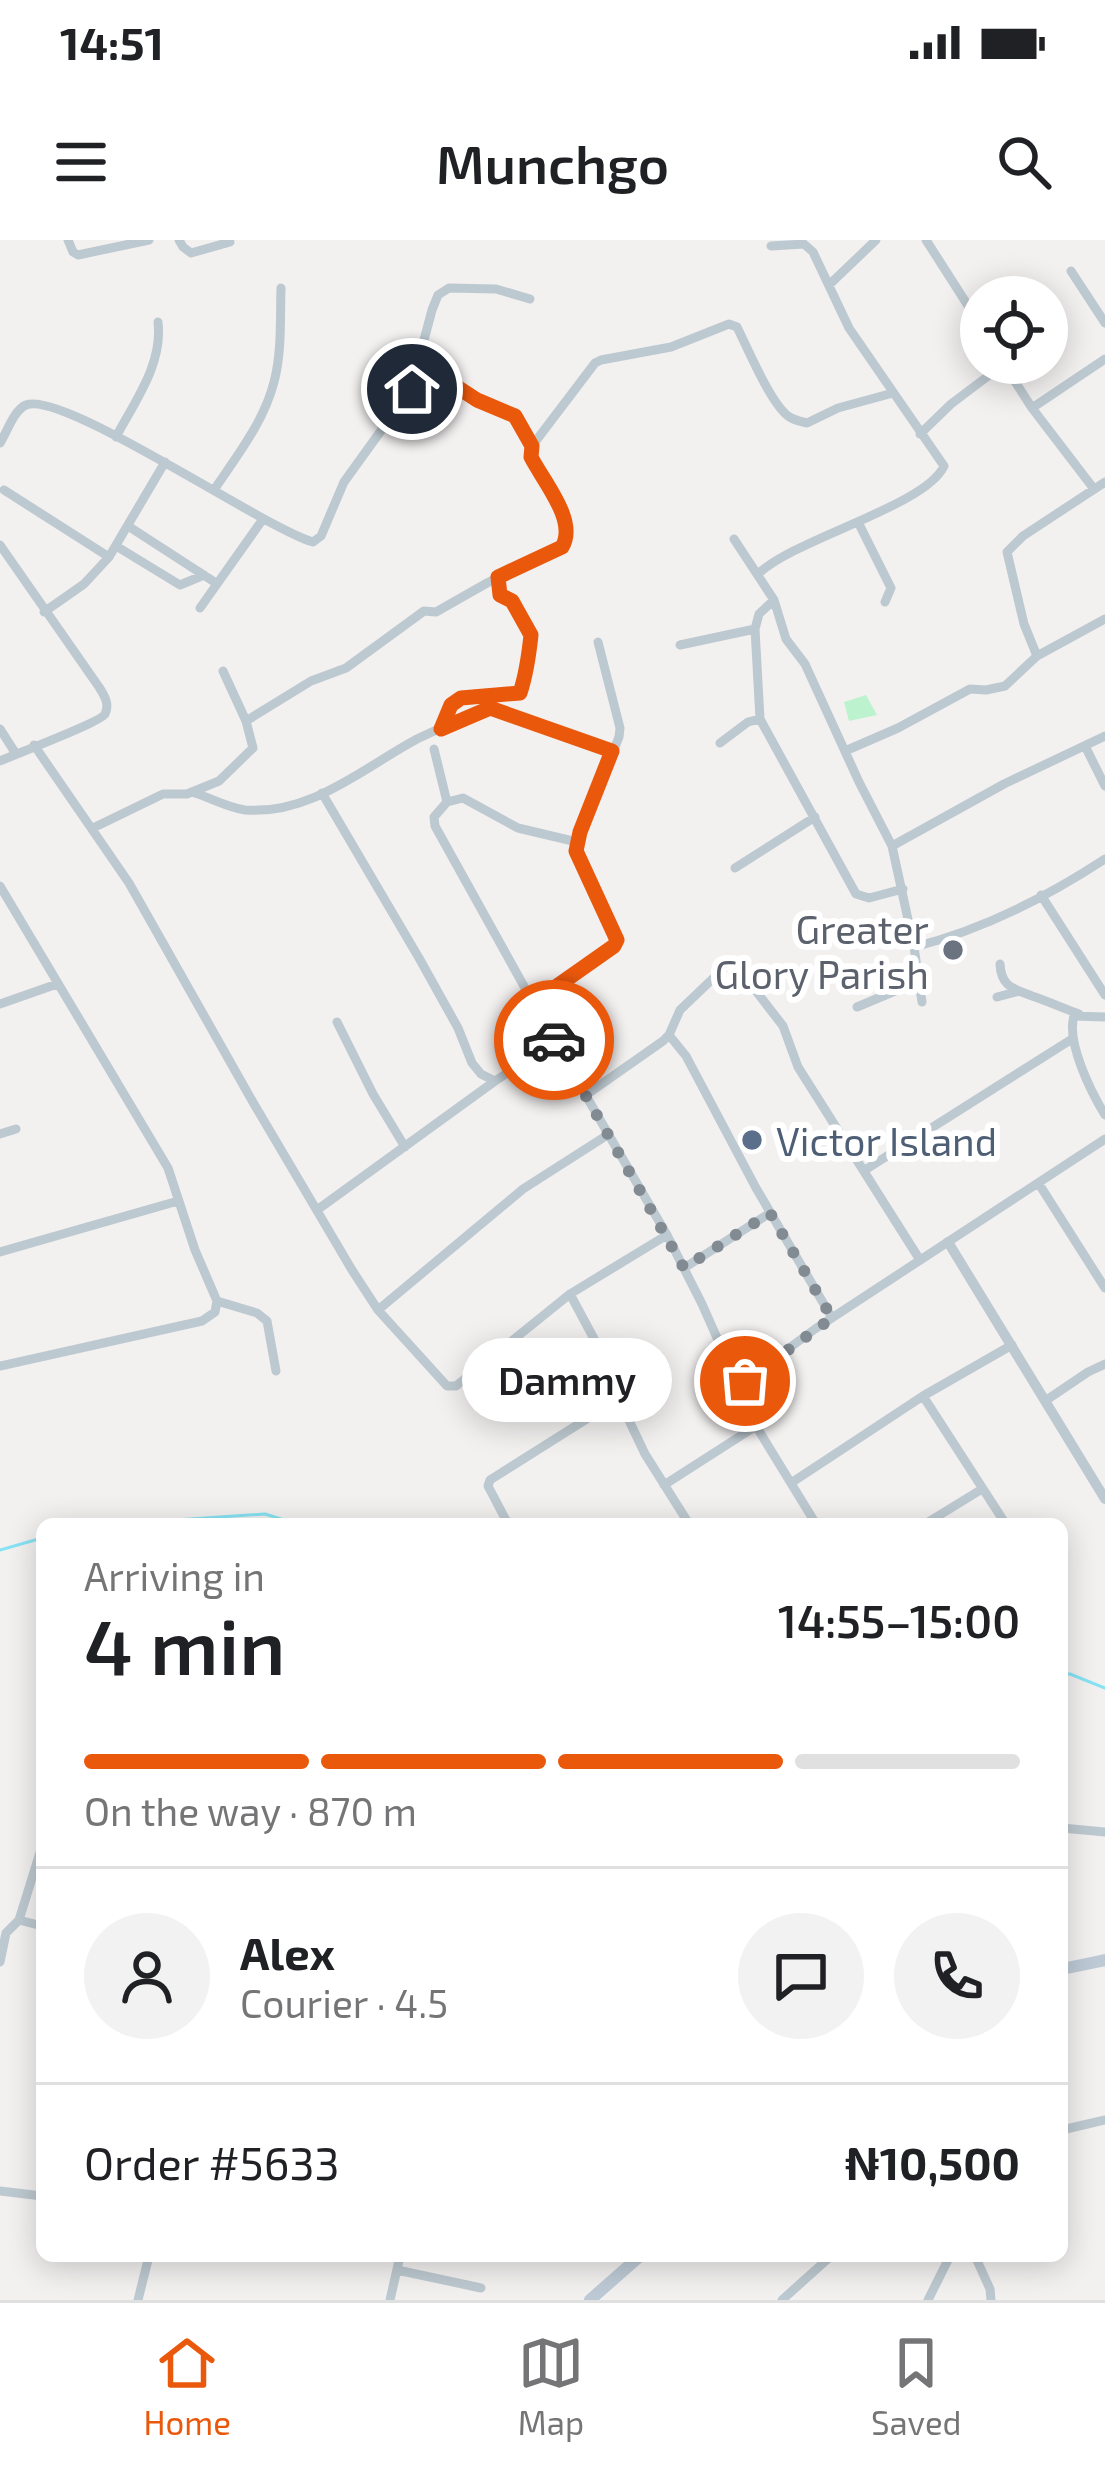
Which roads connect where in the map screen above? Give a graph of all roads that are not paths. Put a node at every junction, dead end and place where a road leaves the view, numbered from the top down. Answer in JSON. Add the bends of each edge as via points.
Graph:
{"nodes":[{"id":1,"x":68,"y":240,"type":"edge"},
{"id":2,"x":148,"y":240,"type":"edge"},
{"id":3,"x":179,"y":240,"type":"edge"},
{"id":4,"x":876,"y":240,"type":"edge"},
{"id":5,"x":926,"y":240,"type":"edge"},
{"id":6,"x":230,"y":242,"type":"edge"},
{"id":7,"x":771,"y":246,"type":"dead end"},
{"id":8,"x":1071,"y":272,"type":"dead end"},
{"id":9,"x":830,"y":284,"type":"junction"},
{"id":10,"x":281,"y":288,"type":"dead end"},
{"id":11,"x":960,"y":293,"type":"edge"},
{"id":12,"x":530,"y":299,"type":"dead end"},
{"id":13,"x":158,"y":322,"type":"dead end"},
{"id":14,"x":1105,"y":323,"type":"edge"},
{"id":15,"x":1105,"y":359,"type":"edge"},
{"id":16,"x":417,"y":373,"type":"junction"},
{"id":17,"x":978,"y":384,"type":"edge"},
{"id":18,"x":1017,"y":384,"type":"edge"},
{"id":19,"x":893,"y":393,"type":"junction"},
{"id":20,"x":1032,"y":408,"type":"junction"},
{"id":21,"x":920,"y":434,"type":"junction"},
{"id":22,"x":116,"y":437,"type":"junction"},
{"id":23,"x":0,"y":443,"type":"edge"},
{"id":24,"x":532,"y":446,"type":"junction"},
{"id":25,"x":165,"y":462,"type":"junction"},
{"id":26,"x":1105,"y":482,"type":"edge"},
{"id":27,"x":1094,"y":489,"type":"junction"},
{"id":28,"x":4,"y":490,"type":"dead end"},
{"id":29,"x":214,"y":490,"type":"junction"},
{"id":30,"x":263,"y":519,"type":"junction"},
{"id":31,"x":858,"y":522,"type":"junction"},
{"id":32,"x":128,"y":526,"type":"junction"},
{"id":33,"x":734,"y":539,"type":"dead end"},
{"id":34,"x":0,"y":545,"type":"edge"},
{"id":35,"x":116,"y":546,"type":"junction"},
{"id":36,"x":110,"y":557,"type":"junction"},
{"id":37,"x":758,"y":574,"type":"junction"},
{"id":38,"x":203,"y":575,"type":"junction"},
{"id":39,"x":498,"y":577,"type":"junction"},
{"id":40,"x":216,"y":583,"type":"junction"},
{"id":41,"x":774,"y":600,"type":"junction"},
{"id":42,"x":885,"y":602,"type":"dead end"},
{"id":43,"x":200,"y":608,"type":"dead end"},
{"id":44,"x":44,"y":612,"type":"junction"},
{"id":45,"x":1105,"y":619,"type":"edge"},
{"id":46,"x":755,"y":629,"type":"junction"},
{"id":47,"x":598,"y":642,"type":"dead end"},
{"id":48,"x":680,"y":645,"type":"dead end"},
{"id":49,"x":1037,"y":656,"type":"junction"},
{"id":50,"x":223,"y":670,"type":"dead end"},
{"id":51,"x":760,"y":719,"type":"junction"},
{"id":52,"x":246,"y":722,"type":"junction"},
{"id":53,"x":0,"y":729,"type":"edge"},
{"id":54,"x":441,"y":729,"type":"junction"},
{"id":55,"x":1105,"y":736,"type":"edge"},
{"id":56,"x":720,"y":743,"type":"dead end"},
{"id":57,"x":34,"y":745,"type":"junction"},
{"id":58,"x":1085,"y":746,"type":"junction"},
{"id":59,"x":434,"y":749,"type":"dead end"},
{"id":60,"x":612,"y":751,"type":"junction"},
{"id":61,"x":845,"y":751,"type":"junction"},
{"id":62,"x":16,"y":754,"type":"junction"},
{"id":63,"x":0,"y":761,"type":"edge"},
{"id":64,"x":211,"y":784,"type":"junction"},
{"id":65,"x":1105,"y":786,"type":"edge"},
{"id":66,"x":192,"y":792,"type":"junction"},
{"id":67,"x":322,"y":794,"type":"junction"},
{"id":68,"x":448,"y":802,"type":"junction"},
{"id":69,"x":226,"y":803,"type":"junction"},
{"id":70,"x":815,"y":817,"type":"junction"},
{"id":71,"x":93,"y":828,"type":"junction"},
{"id":72,"x":577,"y":842,"type":"junction"},
{"id":73,"x":892,"y":846,"type":"junction"},
{"id":74,"x":1105,"y":859,"type":"edge"},
{"id":75,"x":735,"y":868,"type":"dead end"},
{"id":76,"x":0,"y":886,"type":"edge"},
{"id":77,"x":902,"y":889,"type":"junction"},
{"id":78,"x":1041,"y":895,"type":"junction"},
{"id":79,"x":914,"y":947,"type":"junction"},
{"id":80,"x":1000,"y":964,"type":"dead end"},
{"id":81,"x":919,"y":982,"type":"junction"},
{"id":82,"x":57,"y":984,"type":"junction"},
{"id":83,"x":1016,"y":992,"type":"junction"},
{"id":84,"x":1105,"y":995,"type":"edge"},
{"id":85,"x":997,"y":997,"type":"dead end"},
{"id":86,"x":922,"y":1002,"type":"dead end"},
{"id":87,"x":533,"y":1003,"type":"junction"},
{"id":88,"x":0,"y":1004,"type":"edge"},
{"id":89,"x":857,"y":1007,"type":"dead end"},
{"id":90,"x":1079,"y":1014,"type":"junction"},
{"id":91,"x":1105,"y":1017,"type":"edge"},
{"id":92,"x":337,"y":1022,"type":"dead end"},
{"id":93,"x":669,"y":1035,"type":"junction"},
{"id":94,"x":1072,"y":1039,"type":"junction"},
{"id":95,"x":555,"y":1042,"type":"junction"},
{"id":96,"x":495,"y":1081,"type":"junction"},
{"id":97,"x":586,"y":1095,"type":"junction"},
{"id":98,"x":1105,"y":1115,"type":"edge"},
{"id":99,"x":16,"y":1129,"type":"dead end"},
{"id":100,"x":0,"y":1134,"type":"edge"},
{"id":101,"x":609,"y":1134,"type":"junction"},
{"id":102,"x":1105,"y":1139,"type":"edge"},
{"id":103,"x":405,"y":1147,"type":"junction"},
{"id":104,"x":865,"y":1170,"type":"junction"},
{"id":105,"x":1039,"y":1184,"type":"junction"},
{"id":106,"x":178,"y":1202,"type":"junction"},
{"id":107,"x":317,"y":1210,"type":"junction"},
{"id":108,"x":770,"y":1213,"type":"junction"},
{"id":109,"x":667,"y":1235,"type":"junction"},
{"id":110,"x":948,"y":1242,"type":"junction"},
{"id":111,"x":0,"y":1252,"type":"edge"},
{"id":112,"x":920,"y":1260,"type":"junction"},
{"id":113,"x":684,"y":1268,"type":"junction"},
{"id":114,"x":1105,"y":1288,"type":"edge"},
{"id":115,"x":570,"y":1294,"type":"junction"},
{"id":116,"x":218,"y":1301,"type":"junction"},
{"id":117,"x":378,"y":1310,"type":"junction"},
{"id":118,"x":832,"y":1318,"type":"junction"},
{"id":119,"x":1012,"y":1345,"type":"junction"},
{"id":120,"x":1105,"y":1364,"type":"edge"},
{"id":121,"x":0,"y":1366,"type":"edge"},
{"id":122,"x":276,"y":1371,"type":"dead end"},
{"id":123,"x":738,"y":1389,"type":"junction"},
{"id":124,"x":923,"y":1396,"type":"junction"},
{"id":125,"x":620,"y":1397,"type":"junction"},
{"id":126,"x":1046,"y":1400,"type":"junction"},
{"id":127,"x":756,"y":1426,"type":"junction"},
{"id":128,"x":791,"y":1483,"type":"junction"},
{"id":129,"x":664,"y":1485,"type":"junction"},
{"id":130,"x":982,"y":1489,"type":"junction"},
{"id":131,"x":1105,"y":1498,"type":"edge"},
{"id":132,"x":505,"y":1518,"type":"edge"},
{"id":133,"x":685,"y":1518,"type":"edge"},
{"id":134,"x":812,"y":1518,"type":"edge"},
{"id":135,"x":935,"y":1518,"type":"edge"},
{"id":136,"x":1002,"y":1518,"type":"edge"},
{"id":137,"x":1068,"y":1829,"type":"edge"},
{"id":138,"x":1105,"y":1832,"type":"edge"},
{"id":139,"x":36,"y":1865,"type":"edge"},
{"id":140,"x":19,"y":1920,"type":"junction"},
{"id":141,"x":36,"y":1924,"type":"edge"},
{"id":142,"x":1105,"y":1960,"type":"edge"},
{"id":143,"x":0,"y":1961,"type":"edge"},
{"id":144,"x":1068,"y":1968,"type":"edge"},
{"id":145,"x":1105,"y":2120,"type":"edge"},
{"id":146,"x":1068,"y":2129,"type":"edge"},
{"id":147,"x":0,"y":2191,"type":"edge"},
{"id":148,"x":36,"y":2195,"type":"edge"},
{"id":149,"x":148,"y":2262,"type":"edge"},
{"id":150,"x":399,"y":2262,"type":"edge"},
{"id":151,"x":633,"y":2262,"type":"edge"},
{"id":152,"x":824,"y":2262,"type":"edge"},
{"id":153,"x":947,"y":2262,"type":"edge"},
{"id":154,"x":978,"y":2262,"type":"edge"},
{"id":155,"x":397,"y":2270,"type":"junction"},
{"id":156,"x":482,"y":2288,"type":"dead end"},
{"id":157,"x":138,"y":2300,"type":"edge"},
{"id":158,"x":390,"y":2300,"type":"edge"},
{"id":159,"x":590,"y":2300,"type":"edge"},
{"id":160,"x":782,"y":2300,"type":"edge"},
{"id":161,"x":928,"y":2300,"type":"edge"},
{"id":162,"x":991,"y":2300,"type":"edge"}],
"edges":[{"from":1,"to":2,"type":"street","via":[[78,255]]},
{"from":3,"to":6,"type":"street","via":[[191,253]]},
{"from":4,"to":9,"type":"street"},
{"from":5,"to":11,"type":"street"},
{"from":7,"to":9,"type":"street","via":[[809,247]]},
{"from":8,"to":14,"type":"street"},
{"from":9,"to":19,"type":"street"},
{"from":10,"to":29,"type":"street","via":[[273,386]]},
{"from":12,"to":16,"type":"street","via":[[496,289],[443,290]]},
{"from":13,"to":22,"type":"street","via":[[154,361]]},
{"from":15,"to":20,"type":"street"},
{"from":16,"to":24,"type":"street","via":[[515,416]]},
{"from":16,"to":30,"type":"street","via":[[344,482],[318,540]]},
{"from":17,"to":21,"type":"street"},
{"from":18,"to":20,"type":"street"},
{"from":19,"to":21,"type":"street"},
{"from":19,"to":24,"type":"street","via":[[807,423],[792,419],[729,324],[595,363]]},
{"from":20,"to":27,"type":"street"},
{"from":21,"to":31,"type":"street","via":[[943,471]]},
{"from":22,"to":23,"type":"street","via":[[34,404],[17,412]]},
{"from":22,"to":25,"type":"street"},
{"from":24,"to":39,"type":"street","via":[[567,540]]},
{"from":25,"to":29,"type":"street"},
{"from":25,"to":32,"type":"street"},
{"from":26,"to":27,"type":"street"},
{"from":27,"to":49,"type":"street","via":[[1007,552]]},
{"from":28,"to":36,"type":"street"},
{"from":29,"to":30,"type":"street"},
{"from":30,"to":40,"type":"street"},
{"from":31,"to":37,"type":"street","via":[[777,557]]},
{"from":31,"to":42,"type":"street","via":[[891,588]]},
{"from":32,"to":35,"type":"street"},
{"from":32,"to":38,"type":"street"},
{"from":33,"to":37,"type":"street"},
{"from":34,"to":44,"type":"street"},
{"from":35,"to":36,"type":"street"},
{"from":35,"to":38,"type":"street","via":[[180,585]]},
{"from":36,"to":44,"type":"street"},
{"from":37,"to":41,"type":"street"},
{"from":38,"to":40,"type":"street"},
{"from":39,"to":52,"type":"street","via":[[424,611],[346,668]]},
{"from":39,"to":54,"type":"street","via":[[500,595],[531,635],[520,693],[461,698]]},
{"from":40,"to":43,"type":"street"},
{"from":41,"to":46,"type":"street"},
{"from":41,"to":61,"type":"street"},
{"from":44,"to":57,"type":"street","via":[[99,687],[106,710],[96,722]]},
{"from":45,"to":49,"type":"street"},
{"from":46,"to":48,"type":"street"},
{"from":46,"to":51,"type":"street"},
{"from":47,"to":60,"type":"street","via":[[618,714]]},
{"from":49,"to":61,"type":"street","via":[[1005,686],[970,689]]},
{"from":50,"to":52,"type":"street"},
{"from":51,"to":56,"type":"street"},
{"from":51,"to":70,"type":"street"},
{"from":52,"to":64,"type":"street","via":[[253,748]]},
{"from":53,"to":62,"type":"street"},
{"from":54,"to":60,"type":"street","via":[[490,708]]},
{"from":54,"to":67,"type":"street"},
{"from":55,"to":58,"type":"street"},
{"from":57,"to":62,"type":"street"},
{"from":57,"to":71,"type":"street"},
{"from":58,"to":65,"type":"street"},
{"from":58,"to":73,"type":"street"},
{"from":59,"to":68,"type":"street"},
{"from":60,"to":72,"type":"street"},
{"from":61,"to":73,"type":"street"},
{"from":62,"to":63,"type":"street"},
{"from":64,"to":66,"type":"street"},
{"from":64,"to":69,"type":"street"},
{"from":66,"to":69,"type":"street"},
{"from":66,"to":71,"type":"street","via":[[164,794]]},
{"from":67,"to":69,"type":"street","via":[[265,809]]},
{"from":67,"to":96,"type":"street","via":[[472,1063]]},
{"from":68,"to":72,"type":"street","via":[[463,798],[518,827]]},
{"from":68,"to":87,"type":"street","via":[[435,812],[435,826]]},
{"from":70,"to":75,"type":"street"},
{"from":70,"to":77,"type":"street","via":[[856,894]]},
{"from":71,"to":107,"type":"street"},
{"from":72,"to":87,"type":"street","via":[[617,940]]},
{"from":73,"to":77,"type":"street"},
{"from":74,"to":78,"type":"street"},
{"from":76,"to":82,"type":"street"},
{"from":77,"to":79,"type":"street"},
{"from":78,"to":79,"type":"street"},
{"from":78,"to":84,"type":"street"},
{"from":79,"to":81,"type":"street"},
{"from":80,"to":83,"type":"street"},
{"from":81,"to":86,"type":"street"},
{"from":81,"to":89,"type":"street"},
{"from":82,"to":88,"type":"street"},
{"from":82,"to":106,"type":"street","via":[[168,1168]]},
{"from":83,"to":85,"type":"street"},
{"from":83,"to":90,"type":"street"},
{"from":87,"to":95,"type":"street"},
{"from":90,"to":91,"type":"street"},
{"from":90,"to":94,"type":"street","via":[[1070,1023]]},
{"from":92,"to":103,"type":"street"},
{"from":93,"to":97,"type":"street"},
{"from":93,"to":104,"type":"street","via":[[694,994],[724,968],[739,968],[783,1026],[798,1067]]},
{"from":93,"to":108,"type":"street"},
{"from":94,"to":98,"type":"street"},
{"from":94,"to":104,"type":"street"},
{"from":95,"to":96,"type":"street"},
{"from":95,"to":97,"type":"street"},
{"from":96,"to":103,"type":"street"},
{"from":97,"to":101,"type":"street"},
{"from":99,"to":100,"type":"street"},
{"from":101,"to":109,"type":"street"},
{"from":101,"to":117,"type":"street","via":[[524,1190]]},
{"from":102,"to":105,"type":"street"},
{"from":103,"to":107,"type":"street"},
{"from":104,"to":112,"type":"street"},
{"from":105,"to":110,"type":"street"},
{"from":105,"to":114,"type":"street"},
{"from":106,"to":111,"type":"street"},
{"from":106,"to":116,"type":"street"},
{"from":107,"to":117,"type":"street"},
{"from":108,"to":113,"type":"street"},
{"from":108,"to":118,"type":"street"},
{"from":109,"to":113,"type":"street"},
{"from":109,"to":115,"type":"street"},
{"from":110,"to":112,"type":"street"},
{"from":110,"to":119,"type":"street"},
{"from":112,"to":118,"type":"street"},
{"from":113,"to":123,"type":"street"},
{"from":115,"to":117,"type":"street","via":[[452,1388]]},
{"from":115,"to":125,"type":"street"},
{"from":116,"to":121,"type":"street","via":[[202,1321]]},
{"from":116,"to":122,"type":"street","via":[[267,1321]]},
{"from":118,"to":123,"type":"street"},
{"from":119,"to":124,"type":"street"},
{"from":119,"to":126,"type":"street"},
{"from":120,"to":126,"type":"street"},
{"from":123,"to":127,"type":"street"},
{"from":124,"to":128,"type":"street"},
{"from":124,"to":130,"type":"street"},
{"from":125,"to":129,"type":"street"},
{"from":125,"to":132,"type":"street","via":[[490,1480]]},
{"from":126,"to":131,"type":"street"},
{"from":127,"to":128,"type":"street"},
{"from":127,"to":129,"type":"street"},
{"from":128,"to":134,"type":"street"},
{"from":129,"to":133,"type":"street"},
{"from":130,"to":135,"type":"street"},
{"from":130,"to":136,"type":"street"},
{"from":137,"to":138,"type":"street"},
{"from":139,"to":140,"type":"street"},
{"from":140,"to":141,"type":"street"},
{"from":140,"to":143,"type":"street","via":[[6,1933]]},
{"from":142,"to":144,"type":"main road"},
{"from":145,"to":146,"type":"street"},
{"from":147,"to":148,"type":"street"},
{"from":149,"to":157,"type":"street"},
{"from":150,"to":155,"type":"street"},
{"from":151,"to":159,"type":"main road"},
{"from":152,"to":160,"type":"street"},
{"from":153,"to":161,"type":"street"},
{"from":154,"to":162,"type":"street"},
{"from":155,"to":156,"type":"street"},
{"from":155,"to":158,"type":"street"}]}
